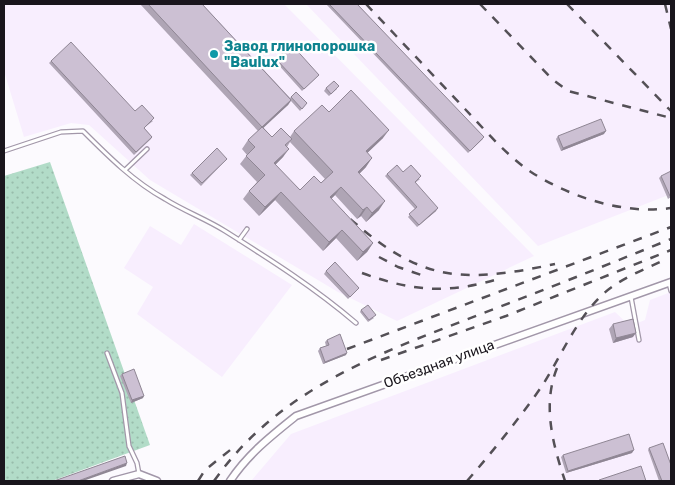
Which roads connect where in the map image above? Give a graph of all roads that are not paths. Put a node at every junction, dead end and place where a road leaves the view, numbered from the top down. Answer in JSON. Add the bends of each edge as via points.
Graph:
{"nodes":[{"id":1,"x":147,"y":149,"type":"dead end"},
{"id":2,"x":4,"y":150,"type":"edge"},
{"id":3,"x":125,"y":170,"type":"junction"},
{"id":4,"x":247,"y":229,"type":"dead end"},
{"id":5,"x":239,"y":240,"type":"junction"},
{"id":6,"x":670,"y":283,"type":"edge"},
{"id":7,"x":671,"y":291,"type":"edge"},
{"id":8,"x":631,"y":297,"type":"junction"},
{"id":9,"x":356,"y":323,"type":"dead end"},
{"id":10,"x":639,"y":340,"type":"dead end"},
{"id":11,"x":107,"y":353,"type":"dead end"},
{"id":12,"x":139,"y":474,"type":"junction"},
{"id":13,"x":113,"y":481,"type":"edge"},
{"id":14,"x":158,"y":481,"type":"edge"},
{"id":15,"x":230,"y":481,"type":"edge"}],
"edges":[{"from":1,"to":3,"type":"lane"},
{"from":2,"to":3,"type":"lane","via":[[61,132],[83,131]]},
{"from":3,"to":5,"type":"lane","via":[[164,199]]},
{"from":4,"to":5,"type":"lane"},
{"from":5,"to":9,"type":"lane","via":[[318,291]]},
{"from":6,"to":7,"type":"lane"},
{"from":6,"to":8,"type":"street","name":"Объездная улица"},
{"from":8,"to":10,"type":"lane"},
{"from":8,"to":15,"type":"street","name":"Объездная улица","via":[[296,416],[243,462]]},
{"from":11,"to":12,"type":"lane","via":[[122,393],[129,446]]},
{"from":12,"to":13,"type":"street"},
{"from":12,"to":14,"type":"street"}]}
